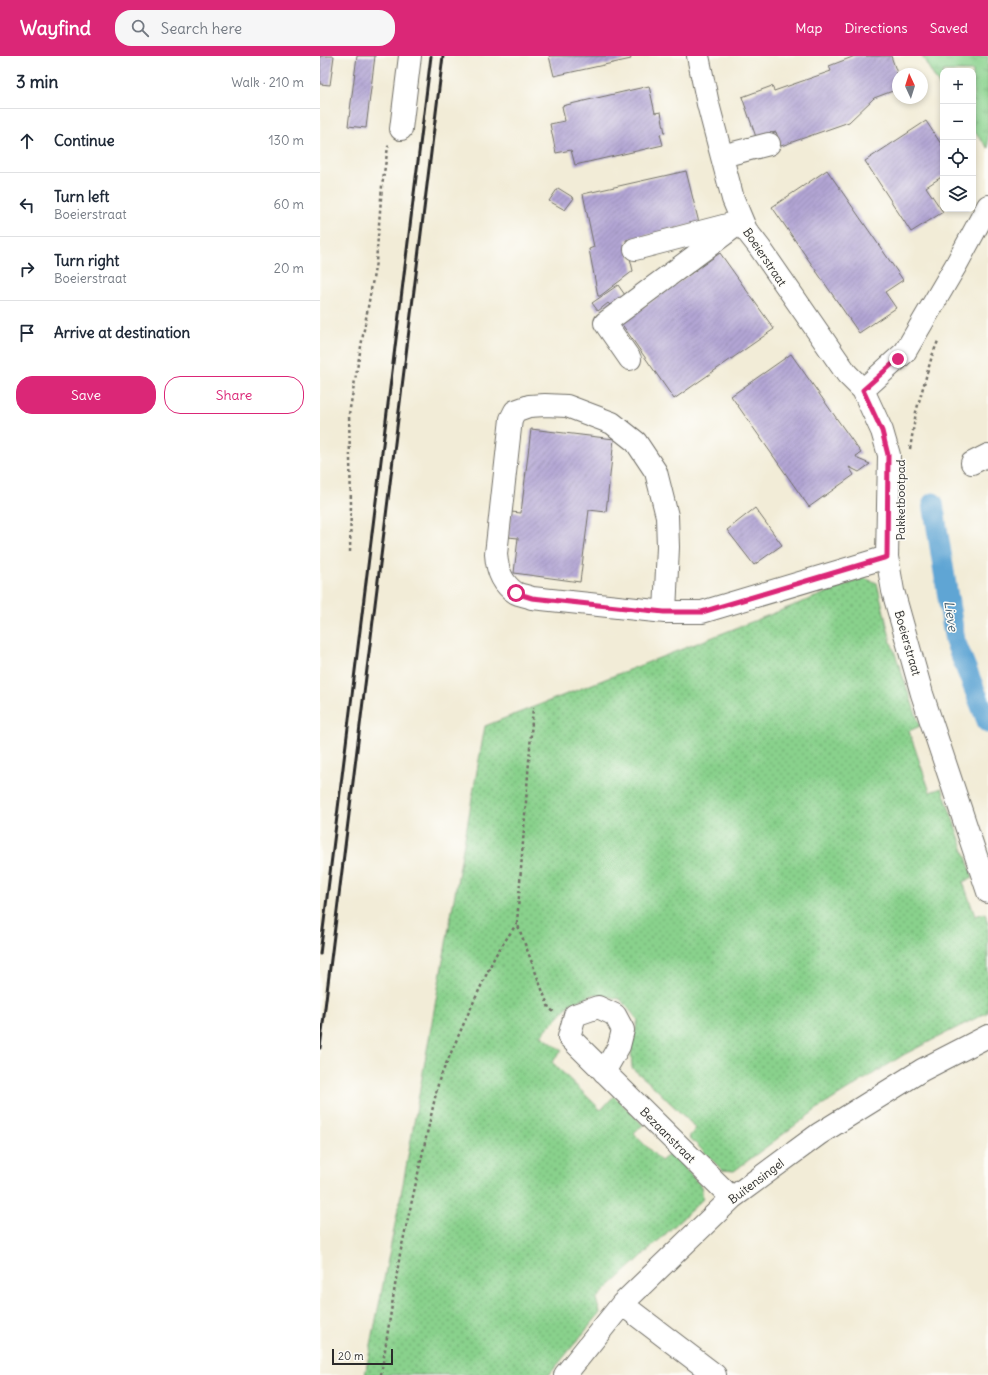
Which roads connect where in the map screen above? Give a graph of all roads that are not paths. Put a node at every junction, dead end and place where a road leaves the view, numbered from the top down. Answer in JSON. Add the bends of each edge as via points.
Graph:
{"nodes":[{"id":1,"x":410,"y":56,"type":"edge"},
{"id":2,"x":698,"y":56,"type":"edge"},
{"id":3,"x":401,"y":129,"type":"road end"},
{"id":4,"x":769,"y":144,"type":"dead end"},
{"id":5,"x":722,"y":156,"type":"junction"},
{"id":6,"x":988,"y":206,"type":"edge"},
{"id":7,"x":742,"y":221,"type":"junction"},
{"id":8,"x":636,"y":249,"type":"dead end"},
{"id":9,"x":630,"y":359,"type":"dead end"},
{"id":10,"x":863,"y":390,"type":"junction"},
{"id":11,"x":887,"y":557,"type":"junction"},
{"id":12,"x":664,"y":612,"type":"junction"},
{"id":13,"x":988,"y":892,"type":"edge"},
{"id":14,"x":988,"y":1036,"type":"edge"},
{"id":15,"x":604,"y":1072,"type":"junction"},
{"id":16,"x":732,"y":1198,"type":"junction"},
{"id":17,"x":622,"y":1304,"type":"junction"},
{"id":18,"x":565,"y":1375,"type":"edge"},
{"id":19,"x":715,"y":1375,"type":"edge"}],
"edges":[{"from":1,"to":3,"type":"street"},
{"from":2,"to":5,"type":"street","name":"Boeierstraat"},
{"from":4,"to":5,"type":"street"},
{"from":5,"to":7,"type":"street","name":"Boeierstraat","via":[[733,199]]},
{"from":6,"to":10,"type":"street","via":[[905,352]]},
{"from":7,"to":8,"type":"street"},
{"from":7,"to":9,"type":"street","via":[[605,323]]},
{"from":7,"to":10,"type":"street","name":"Boeierstraat","via":[[847,374]]},
{"from":10,"to":11,"type":"street","name":"Boeierstraat","via":[[882,431],[888,455]]},
{"from":11,"to":12,"type":"street","via":[[702,612]]},
{"from":11,"to":13,"type":"street","name":"Boeierstraat","via":[[893,591],[922,694]]},
{"from":12,"to":12,"type":"street","via":[[532,598],[516,593],[502,581],[496,566],[496,554],[510,419],[515,411],[529,406],[567,406],[612,424],[636,442],[656,472],[667,516]]},
{"from":14,"to":16,"type":"street","name":"Buitensingel","via":[[922,1070],[819,1134]]},
{"from":15,"to":15,"type":"street","name":"Bezaanstraat","via":[[569,1038],[575,1015],[598,1007],[615,1015],[623,1030],[619,1046]]},
{"from":15,"to":16,"type":"street","name":"Bezaanstraat"},
{"from":16,"to":17,"type":"street","name":"Buitensingel"},
{"from":17,"to":18,"type":"street","name":"Buitensingel"},
{"from":17,"to":19,"type":"street"}]}
